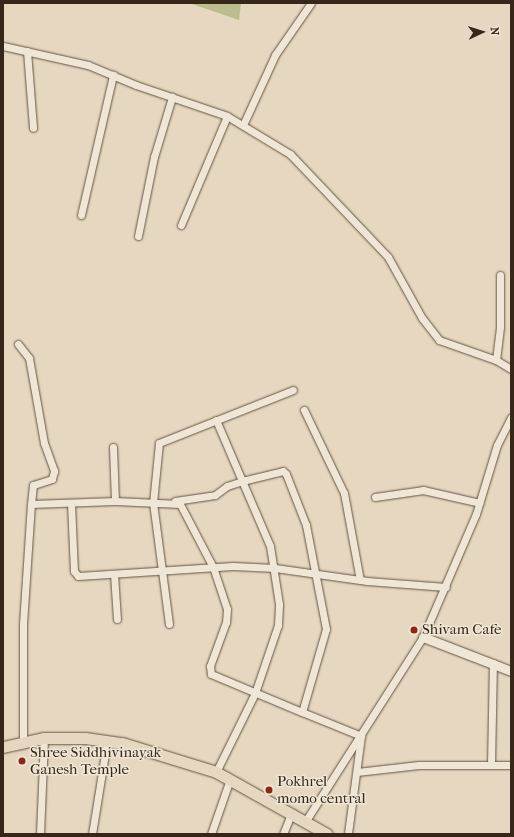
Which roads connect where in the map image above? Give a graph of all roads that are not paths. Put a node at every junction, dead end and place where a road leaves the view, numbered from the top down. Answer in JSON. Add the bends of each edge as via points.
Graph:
{"nodes":[{"id":1,"x":311,"y":3,"type":"edge"},
{"id":2,"x":3,"y":46,"type":"edge"},
{"id":3,"x":28,"y":51,"type":"junction"},
{"id":4,"x":113,"y":75,"type":"junction"},
{"id":5,"x":172,"y":97,"type":"junction"},
{"id":6,"x":227,"y":116,"type":"junction"},
{"id":7,"x":242,"y":125,"type":"junction"},
{"id":8,"x":33,"y":128,"type":"dead end"},
{"id":9,"x":81,"y":215,"type":"dead end"},
{"id":10,"x":181,"y":225,"type":"dead end"},
{"id":11,"x":138,"y":236,"type":"dead end"},
{"id":12,"x":500,"y":275,"type":"dead end"},
{"id":13,"x":18,"y":344,"type":"dead end"},
{"id":14,"x":496,"y":360,"type":"junction"},
{"id":15,"x":511,"y":369,"type":"edge"},
{"id":16,"x":293,"y":390,"type":"dead end"},
{"id":17,"x":304,"y":410,"type":"dead end"},
{"id":18,"x":511,"y":417,"type":"edge"},
{"id":19,"x":216,"y":420,"type":"junction"},
{"id":20,"x":112,"y":447,"type":"dead end"},
{"id":21,"x":242,"y":481,"type":"junction"},
{"id":22,"x":375,"y":497,"type":"dead end"},
{"id":23,"x":115,"y":502,"type":"junction"},
{"id":24,"x":165,"y":502,"type":"junction"},
{"id":25,"x":71,"y":503,"type":"junction"},
{"id":26,"x":153,"y":503,"type":"junction"},
{"id":27,"x":480,"y":503,"type":"junction"},
{"id":28,"x":31,"y":504,"type":"junction"},
{"id":29,"x":213,"y":567,"type":"junction"},
{"id":30,"x":275,"y":568,"type":"junction"},
{"id":31,"x":160,"y":572,"type":"junction"},
{"id":32,"x":114,"y":574,"type":"junction"},
{"id":33,"x":316,"y":575,"type":"junction"},
{"id":34,"x":360,"y":580,"type":"junction"},
{"id":35,"x":446,"y":587,"type":"junction"},
{"id":36,"x":117,"y":619,"type":"dead end"},
{"id":37,"x":169,"y":624,"type":"dead end"},
{"id":38,"x":423,"y":637,"type":"junction"},
{"id":39,"x":493,"y":663,"type":"junction"},
{"id":40,"x":511,"y":671,"type":"edge"},
{"id":41,"x":255,"y":693,"type":"junction"},
{"id":42,"x":302,"y":712,"type":"junction"},
{"id":43,"x":362,"y":736,"type":"junction"},
{"id":44,"x":44,"y":738,"type":"junction"},
{"id":45,"x":23,"y":741,"type":"junction"},
{"id":46,"x":107,"y":742,"type":"junction"},
{"id":47,"x":3,"y":746,"type":"edge"},
{"id":48,"x":511,"y":764,"type":"edge"},
{"id":49,"x":491,"y":765,"type":"junction"},
{"id":50,"x":216,"y":772,"type":"junction"},
{"id":51,"x":357,"y":772,"type":"junction"},
{"id":52,"x":230,"y":779,"type":"junction"},
{"id":53,"x":291,"y":814,"type":"junction"},
{"id":54,"x":305,"y":822,"type":"junction"},
{"id":55,"x":40,"y":834,"type":"edge"},
{"id":56,"x":92,"y":834,"type":"edge"},
{"id":57,"x":211,"y":834,"type":"edge"},
{"id":58,"x":283,"y":834,"type":"edge"},
{"id":59,"x":328,"y":834,"type":"edge"},
{"id":60,"x":348,"y":834,"type":"edge"}],
"edges":[{"from":1,"to":7,"type":"street","via":[[275,55]]},
{"from":2,"to":3,"type":"street"},
{"from":3,"to":4,"type":"street","via":[[88,65]]},
{"from":3,"to":8,"type":"street"},
{"from":4,"to":5,"type":"street"},
{"from":4,"to":9,"type":"street"},
{"from":5,"to":6,"type":"street"},
{"from":5,"to":11,"type":"street","via":[[154,157]]},
{"from":6,"to":7,"type":"street"},
{"from":6,"to":10,"type":"street"},
{"from":7,"to":14,"type":"street","via":[[290,154],[388,256],[422,318],[439,340]]},
{"from":12,"to":14,"type":"street","via":[[500,326]]},
{"from":13,"to":28,"type":"street","via":[[29,358],[44,443],[54,471],[52,479],[33,485]]},
{"from":14,"to":15,"type":"street"},
{"from":16,"to":19,"type":"street"},
{"from":17,"to":34,"type":"street","via":[[344,493]]},
{"from":18,"to":27,"type":"street","via":[[497,445]]},
{"from":19,"to":21,"type":"street"},
{"from":19,"to":26,"type":"street","via":[[159,443]]},
{"from":20,"to":23,"type":"street"},
{"from":21,"to":24,"type":"street","via":[[227,486],[216,495]]},
{"from":21,"to":30,"type":"street","via":[[270,546]]},
{"from":21,"to":33,"type":"street","via":[[283,471],[286,474],[306,525]]},
{"from":22,"to":27,"type":"street","via":[[423,490]]},
{"from":23,"to":25,"type":"street"},
{"from":23,"to":26,"type":"street"},
{"from":24,"to":26,"type":"street"},
{"from":24,"to":29,"type":"street","via":[[184,507]]},
{"from":25,"to":28,"type":"street"},
{"from":25,"to":32,"type":"street","via":[[75,574]]},
{"from":26,"to":31,"type":"street"},
{"from":27,"to":35,"type":"street"},
{"from":28,"to":45,"type":"street","via":[[23,624]]},
{"from":29,"to":30,"type":"street"},
{"from":29,"to":31,"type":"street"},
{"from":29,"to":41,"type":"street","via":[[227,609],[226,622],[211,674]]},
{"from":30,"to":33,"type":"street"},
{"from":30,"to":41,"type":"street","via":[[279,604],[278,626]]},
{"from":31,"to":32,"type":"street"},
{"from":31,"to":37,"type":"street"},
{"from":32,"to":36,"type":"street"},
{"from":33,"to":34,"type":"street"},
{"from":33,"to":42,"type":"street","via":[[326,628]]},
{"from":34,"to":35,"type":"street"},
{"from":35,"to":38,"type":"street"},
{"from":38,"to":39,"type":"street"},
{"from":38,"to":43,"type":"street"},
{"from":39,"to":40,"type":"street"},
{"from":39,"to":49,"type":"street"},
{"from":41,"to":42,"type":"street"},
{"from":41,"to":50,"type":"street"},
{"from":42,"to":43,"type":"street"},
{"from":43,"to":51,"type":"street"},
{"from":43,"to":54,"type":"street"},
{"from":44,"to":45,"type":"main road"},
{"from":44,"to":46,"type":"main road"},
{"from":44,"to":55,"type":"street"},
{"from":45,"to":47,"type":"main road"},
{"from":46,"to":50,"type":"main road","via":[[122,743]]},
{"from":46,"to":56,"type":"street"},
{"from":48,"to":49,"type":"street"},
{"from":49,"to":51,"type":"street","via":[[418,765]]},
{"from":50,"to":52,"type":"main road"},
{"from":51,"to":60,"type":"street"},
{"from":52,"to":53,"type":"main road"},
{"from":52,"to":57,"type":"street"},
{"from":53,"to":54,"type":"main road"},
{"from":53,"to":58,"type":"street"},
{"from":54,"to":59,"type":"main road"}]}
